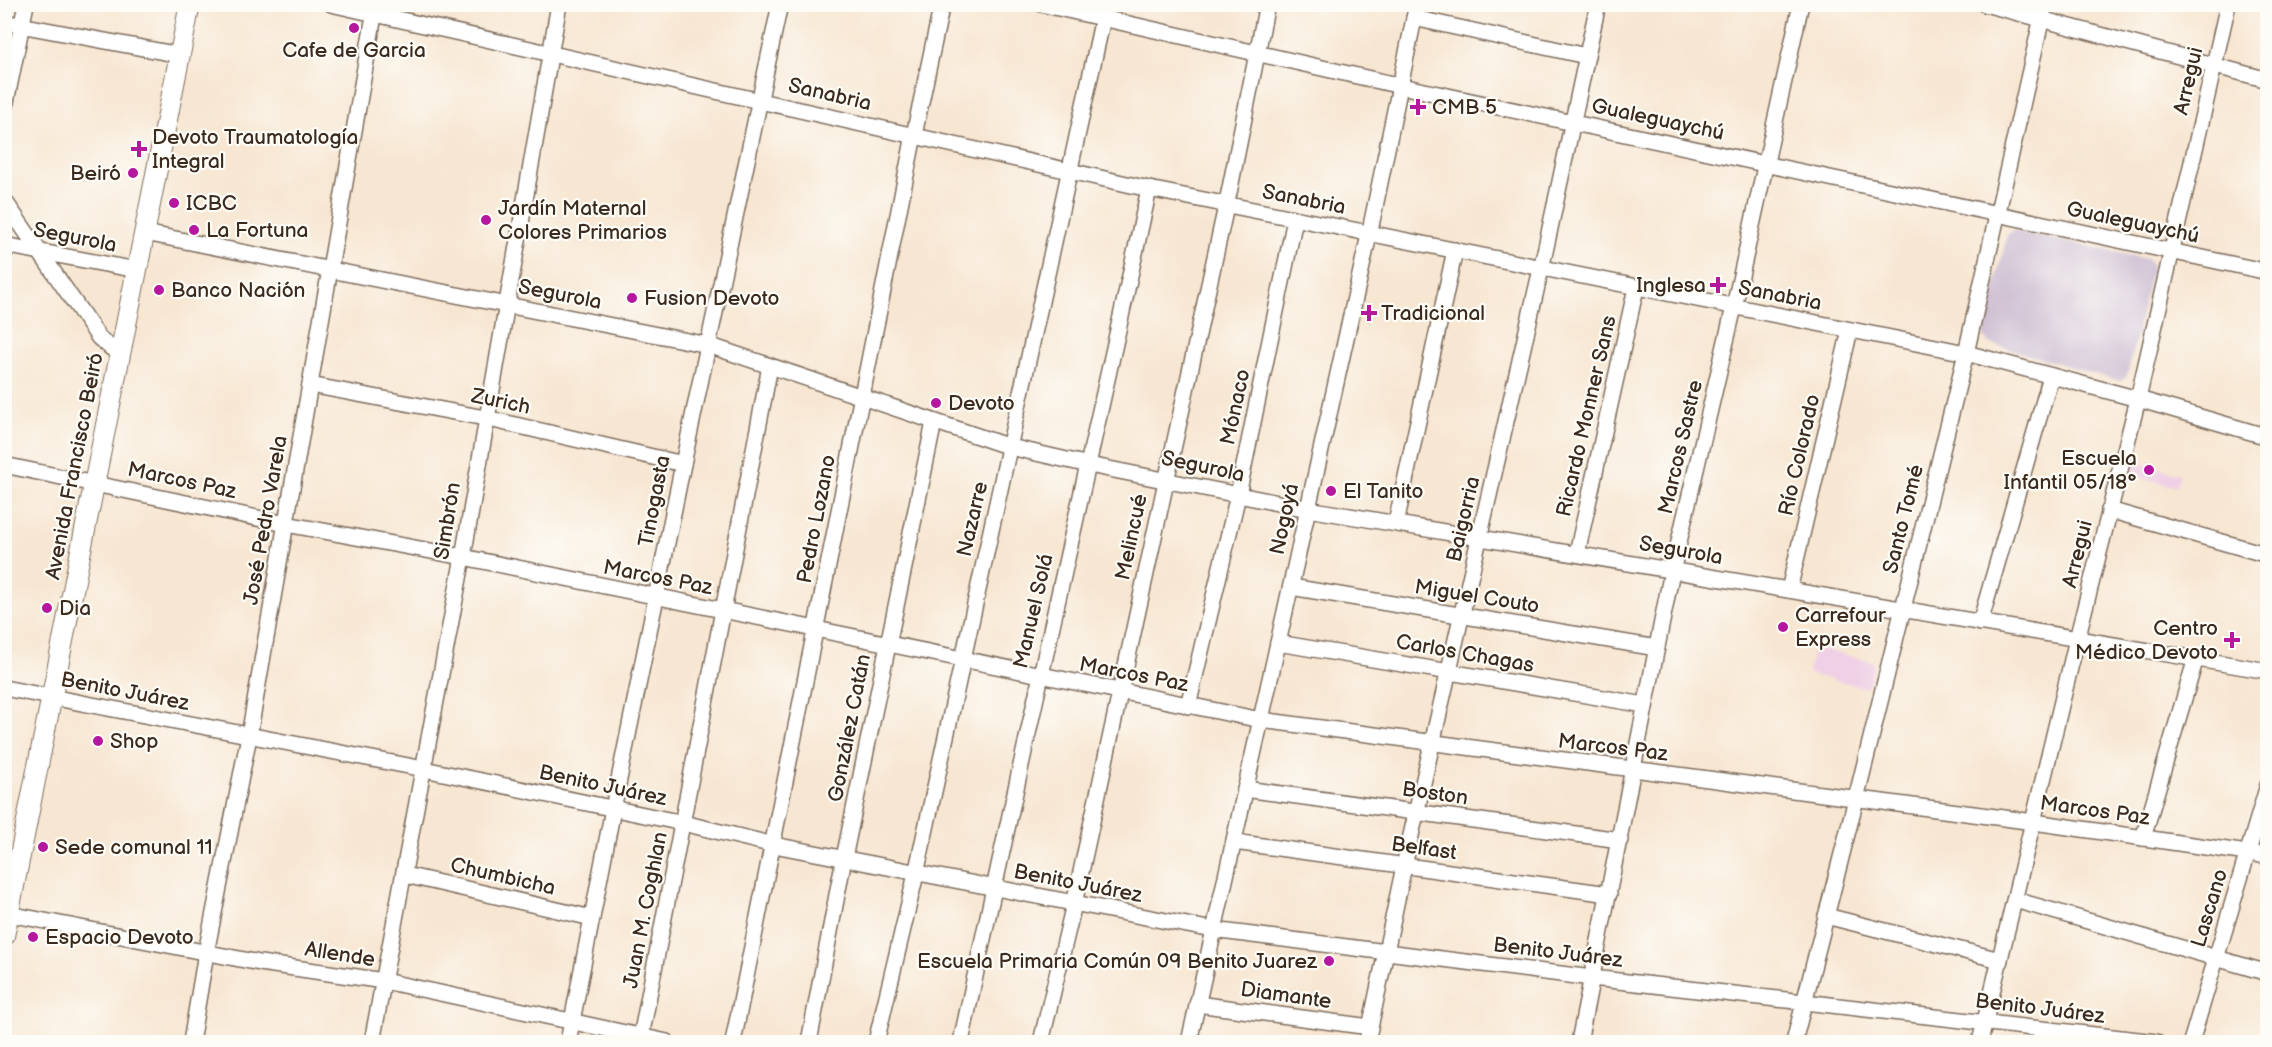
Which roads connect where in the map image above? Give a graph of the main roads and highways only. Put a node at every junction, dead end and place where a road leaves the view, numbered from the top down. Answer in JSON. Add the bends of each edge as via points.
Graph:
{"nodes":[{"id":1,"x":190,"y":4,"type":"edge"},
{"id":2,"x":7,"y":913,"type":"edge"},
{"id":3,"x":4,"y":936,"type":"edge"}],
"edges":[{"from":1,"to":2,"type":"main road","name":"Avenida Francisco Beiró"},
{"from":2,"to":3,"type":"main road","name":"Avenida Francisco Beiró"}]}
